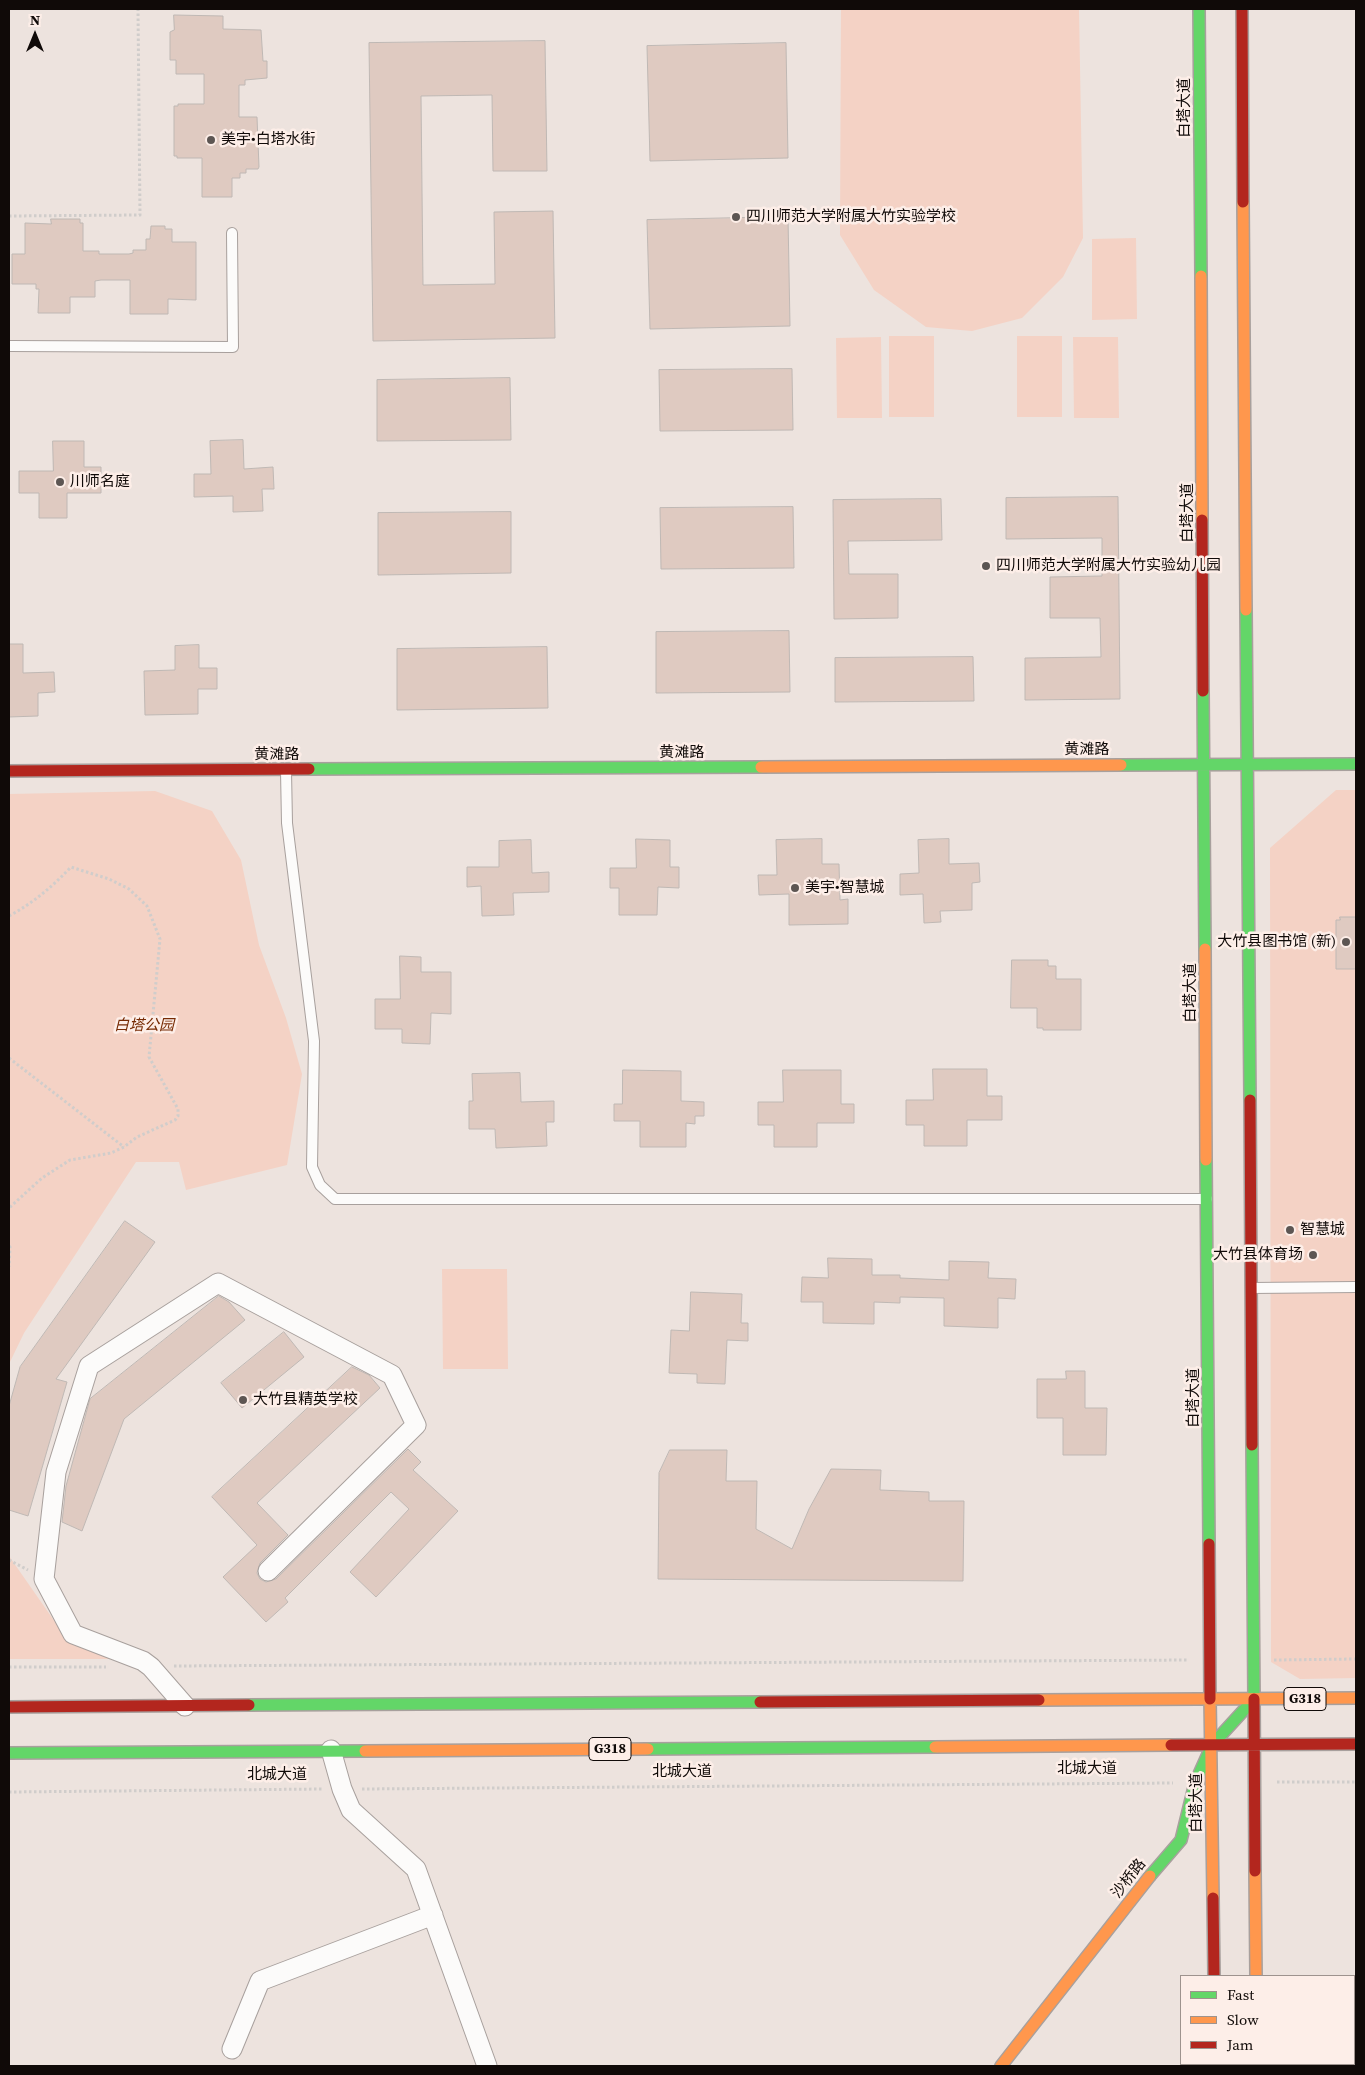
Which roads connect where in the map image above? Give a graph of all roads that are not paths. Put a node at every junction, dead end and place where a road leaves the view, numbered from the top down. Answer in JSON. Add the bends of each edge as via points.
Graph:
{"nodes":[{"id":1,"x":1199,"y":9,"type":"edge"},
{"id":2,"x":1242,"y":9,"type":"edge"},
{"id":3,"x":232,"y":233,"type":"dead end"},
{"id":4,"x":9,"y":346,"type":"edge"},
{"id":5,"x":1356,"y":764,"type":"edge"},
{"id":6,"x":1204,"y":765,"type":"junction"},
{"id":7,"x":1248,"y":765,"type":"junction"},
{"id":8,"x":286,"y":770,"type":"junction"},
{"id":9,"x":9,"y":771,"type":"edge"},
{"id":10,"x":1207,"y":1199,"type":"junction"},
{"id":11,"x":1356,"y":1287,"type":"edge"},
{"id":12,"x":1251,"y":1288,"type":"junction"},
{"id":13,"x":268,"y":1571,"type":"dead end"},
{"id":14,"x":1356,"y":1698,"type":"edge"},
{"id":15,"x":1210,"y":1699,"type":"junction"},
{"id":16,"x":1254,"y":1699,"type":"junction"},
{"id":17,"x":185,"y":1706,"type":"junction"},
{"id":18,"x":9,"y":1707,"type":"edge"},
{"id":19,"x":1356,"y":1744,"type":"edge"},
{"id":20,"x":1212,"y":1745,"type":"junction"},
{"id":21,"x":1254,"y":1745,"type":"junction"},
{"id":22,"x":331,"y":1750,"type":"junction"},
{"id":23,"x":9,"y":1753,"type":"edge"},
{"id":24,"x":433,"y":1915,"type":"junction"},
{"id":25,"x":1214,"y":1975,"type":"edge"},
{"id":26,"x":1256,"y":1975,"type":"edge"},
{"id":27,"x":232,"y":2049,"type":"dead end"},
{"id":28,"x":487,"y":2066,"type":"edge"},
{"id":29,"x":1001,"y":2066,"type":"edge"}],
"edges":[{"from":1,"to":6,"type":"main road","name":"白塔大道"},
{"from":2,"to":7,"type":"main road"},
{"from":3,"to":4,"type":"lane","via":[[233,347]]},
{"from":5,"to":7,"type":"main road","name":"黄滩路"},
{"from":6,"to":7,"type":"main road","name":"黄滩路"},
{"from":6,"to":8,"type":"main road","name":"黄滩路"},
{"from":6,"to":10,"type":"main road","name":"白塔大道"},
{"from":7,"to":12,"type":"main road"},
{"from":8,"to":9,"type":"main road","name":"黄滩路"},
{"from":8,"to":10,"type":"lane","via":[[287,823],[314,1041],[312,1167],[320,1185],[335,1199]]},
{"from":10,"to":15,"type":"main road","name":"白塔大道"},
{"from":11,"to":12,"type":"lane"},
{"from":12,"to":16,"type":"main road"},
{"from":13,"to":17,"type":"street","via":[[416,1425],[392,1375],[218,1282],[89,1366],[56,1472],[44,1579],[73,1634],[143,1661]]},
{"from":14,"to":16,"type":"main road","number":"G318"},
{"from":15,"to":16,"type":"main road","number":"G318"},
{"from":15,"to":17,"type":"main road","number":"G318"},
{"from":15,"to":20,"type":"main road","name":"白塔大道"},
{"from":16,"to":20,"type":"main road","name":"沙桥路"},
{"from":16,"to":21,"type":"main road"},
{"from":17,"to":18,"type":"main road","number":"G318"},
{"from":19,"to":21,"type":"main road","name":"北城大道","number":"G318"},
{"from":20,"to":21,"type":"main road","name":"北城大道","number":"G318"},
{"from":20,"to":22,"type":"main road","name":"北城大道","number":"G318"},
{"from":20,"to":25,"type":"main road","name":"白塔大道"},
{"from":20,"to":29,"type":"main road","name":"沙桥路","via":[[1195,1783],[1181,1840]]},
{"from":21,"to":26,"type":"main road"},
{"from":22,"to":23,"type":"main road","name":"北城大道","number":"G318"},
{"from":22,"to":24,"type":"street","via":[[351,1810],[416,1869]]},
{"from":24,"to":27,"type":"street","via":[[260,1981]]},
{"from":24,"to":28,"type":"street"}]}
